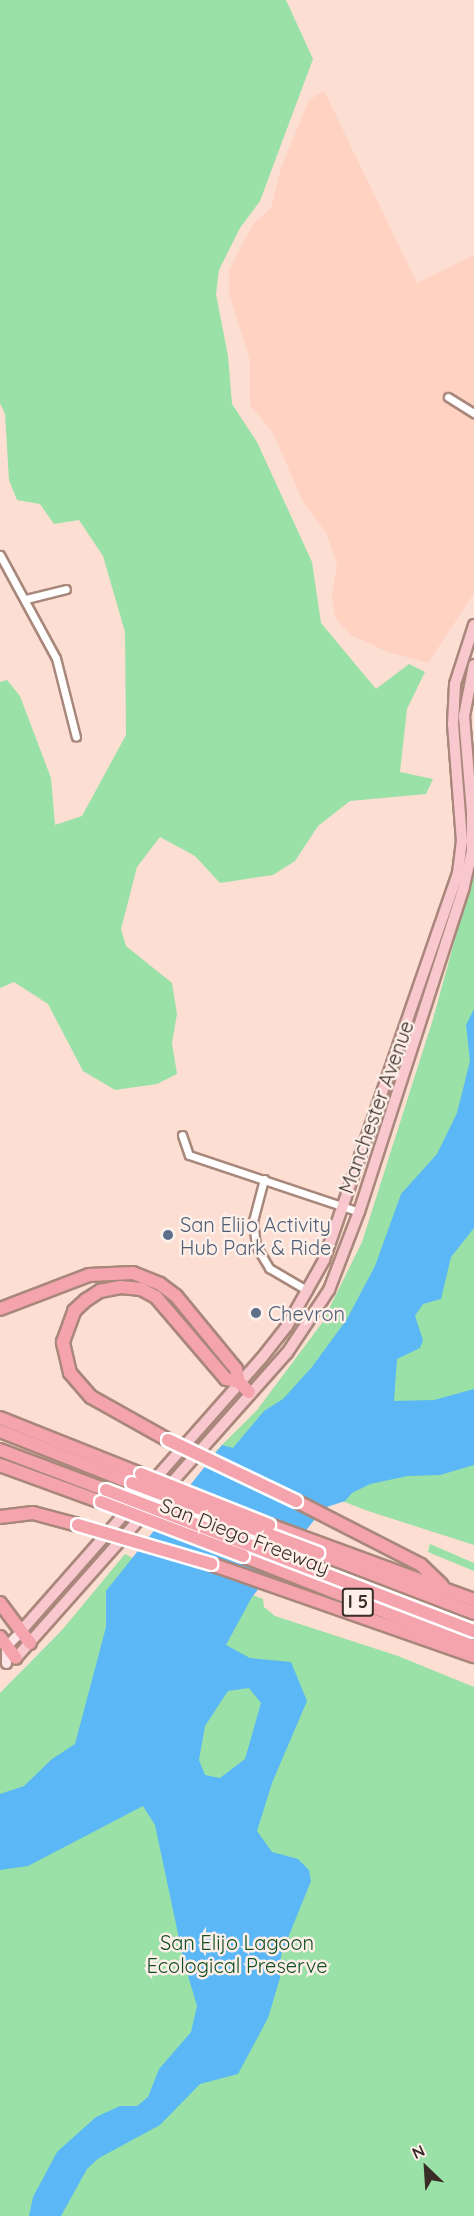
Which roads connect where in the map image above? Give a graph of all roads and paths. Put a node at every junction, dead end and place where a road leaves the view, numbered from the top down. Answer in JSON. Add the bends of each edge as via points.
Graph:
{"nodes":[{"id":1,"x":448,"y":397,"type":"dead end"},
{"id":2,"x":474,"y":413,"type":"edge"},
{"id":3,"x":0,"y":555,"type":"edge"},
{"id":4,"x":66,"y":589,"type":"dead end"},
{"id":5,"x":26,"y":599,"type":"junction"},
{"id":6,"x":474,"y":625,"type":"edge"},
{"id":7,"x":474,"y":664,"type":"edge"},
{"id":8,"x":76,"y":737,"type":"dead end"},
{"id":9,"x":182,"y":1134,"type":"dead end"},
{"id":10,"x":264,"y":1179,"type":"junction"},
{"id":11,"x":341,"y":1205,"type":"junction"},
{"id":12,"x":359,"y":1212,"type":"junction"},
{"id":13,"x":308,"y":1291,"type":"junction"},
{"id":14,"x":0,"y":1309,"type":"edge"},
{"id":15,"x":239,"y":1382,"type":"junction"},
{"id":16,"x":249,"y":1392,"type":"junction"},
{"id":17,"x":0,"y":1418,"type":"edge"},
{"id":18,"x":0,"y":1431,"type":"edge"},
{"id":19,"x":0,"y":1450,"type":"edge"},
{"id":20,"x":0,"y":1465,"type":"edge"},
{"id":21,"x":104,"y":1496,"type":"junction"},
{"id":22,"x":0,"y":1517,"type":"edge"},
{"id":23,"x":321,"y":1549,"type":"junction"},
{"id":24,"x":447,"y":1590,"type":"junction"},
{"id":25,"x":474,"y":1600,"type":"edge"},
{"id":26,"x":0,"y":1603,"type":"edge"},
{"id":27,"x":474,"y":1614,"type":"edge"},
{"id":28,"x":21,"y":1631,"type":"junction"},
{"id":29,"x":474,"y":1631,"type":"edge"},
{"id":30,"x":3,"y":1642,"type":"edge"},
{"id":31,"x":30,"y":1643,"type":"junction"},
{"id":32,"x":474,"y":1647,"type":"edge"},
{"id":33,"x":474,"y":1656,"type":"edge"},
{"id":34,"x":7,"y":1663,"type":"edge"}],
"edges":[{"from":1,"to":2,"type":"street"},
{"from":3,"to":5,"type":"street"},
{"from":4,"to":5,"type":"street"},
{"from":5,"to":8,"type":"street","via":[[56,658]]},
{"from":6,"to":11,"type":"main road","name":"Manchester Avenue","via":[[455,684],[453,724],[462,841],[458,873]]},
{"from":7,"to":12,"type":"main road","name":"Manchester Avenue","via":[[465,716],[471,852],[464,886]]},
{"from":9,"to":10,"type":"street","via":[[189,1155]]},
{"from":10,"to":11,"type":"street"},
{"from":10,"to":13,"type":"street","via":[[253,1221],[255,1246],[269,1268]]},
{"from":11,"to":12,"type":"street"},
{"from":11,"to":13,"type":"main road","name":"Manchester Avenue","via":[[324,1260]]},
{"from":12,"to":16,"type":"main road","name":"Manchester Avenue","via":[[342,1263],[309,1323]]},
{"from":13,"to":15,"type":"main road","name":"Manchester Avenue","via":[[287,1326]]},
{"from":14,"to":15,"type":"highway","via":[[89,1275],[133,1273],[160,1284],[176,1296],[236,1369]]},
{"from":15,"to":16,"type":"highway"},
{"from":15,"to":24,"type":"highway","bridge":true,"via":[[226,1379],[156,1297],[141,1289],[121,1287],[86,1299],[74,1311],[63,1342],[70,1373],[91,1397],[168,1440],[420,1565]]},
{"from":15,"to":28,"type":"main road","name":"Manchester Avenue"},
{"from":16,"to":31,"type":"main road","name":"Manchester Avenue"},
{"from":17,"to":23,"type":"highway","name":"San Diego Freeway","number":"I 5","bridge":true},
{"from":18,"to":23,"type":"highway","bridge":true,"via":[[132,1484]]},
{"from":19,"to":21,"type":"highway"},
{"from":20,"to":21,"type":"highway","name":"San Diego Freeway","number":"I 5"},
{"from":21,"to":29,"type":"highway","bridge":true},
{"from":21,"to":32,"type":"highway","name":"San Diego Freeway","number":"I 5","bridge":true},
{"from":22,"to":33,"type":"highway","bridge":true,"via":[[33,1513],[78,1525],[285,1590]]},
{"from":23,"to":24,"type":"highway","name":"San Diego Freeway","number":"I 5"},
{"from":23,"to":27,"type":"highway"},
{"from":24,"to":25,"type":"highway","name":"San Diego Freeway","number":"I 5"},
{"from":26,"to":28,"type":"highway"},
{"from":28,"to":30,"type":"main road","name":"Manchester Avenue"},
{"from":28,"to":31,"type":"highway"},
{"from":30,"to":34,"type":"highway"},
{"from":31,"to":34,"type":"main road","name":"Manchester Avenue"}]}
